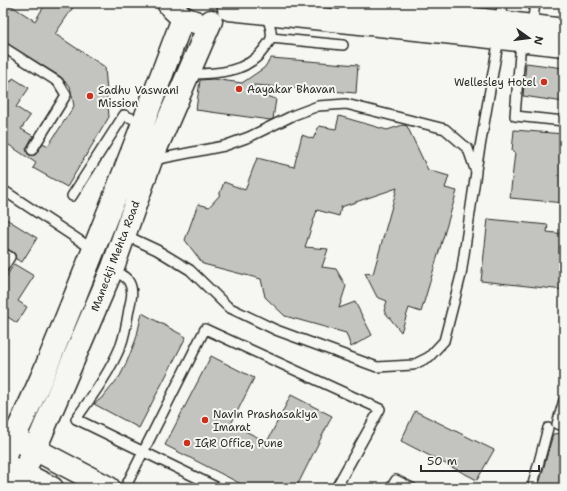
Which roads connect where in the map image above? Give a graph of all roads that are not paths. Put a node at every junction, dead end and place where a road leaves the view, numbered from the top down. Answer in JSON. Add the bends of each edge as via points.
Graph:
{"nodes":[{"id":1,"x":535,"y":3,"type":"edge"},
{"id":2,"x":361,"y":4,"type":"edge"},
{"id":3,"x":231,"y":6,"type":"edge"},
{"id":4,"x":176,"y":10,"type":"edge"},
{"id":5,"x":265,"y":13,"type":"junction"},
{"id":6,"x":211,"y":21,"type":"junction"},
{"id":7,"x":500,"y":21,"type":"edge"},
{"id":8,"x":564,"y":30,"type":"edge"},
{"id":9,"x":526,"y":33,"type":"junction"},
{"id":10,"x":271,"y":38,"type":"junction"},
{"id":11,"x":343,"y":45,"type":"dead end"},
{"id":12,"x":564,"y":45,"type":"edge"},
{"id":13,"x":3,"y":47,"type":"edge"},
{"id":14,"x":188,"y":74,"type":"junction"},
{"id":15,"x":564,"y":121,"type":"edge"},
{"id":16,"x":143,"y":123,"type":"junction"},
{"id":17,"x":32,"y":150,"type":"dead end"},
{"id":18,"x":151,"y":160,"type":"junction"},
{"id":19,"x":476,"y":172,"type":"junction"},
{"id":20,"x":3,"y":190,"type":"edge"},
{"id":21,"x":72,"y":196,"type":"dead end"},
{"id":22,"x":125,"y":235,"type":"junction"},
{"id":23,"x":94,"y":250,"type":"junction"},
{"id":24,"x":3,"y":253,"type":"edge"},
{"id":25,"x":3,"y":268,"type":"edge"},
{"id":26,"x":111,"y":270,"type":"junction"},
{"id":27,"x":564,"y":400,"type":"edge"},
{"id":28,"x":564,"y":426,"type":"edge"},
{"id":29,"x":548,"y":428,"type":"dead end"},
{"id":30,"x":8,"y":437,"type":"edge"},
{"id":31,"x":36,"y":449,"type":"junction"},
{"id":32,"x":143,"y":451,"type":"junction"},
{"id":33,"x":3,"y":459,"type":"edge"},
{"id":34,"x":3,"y":464,"type":"edge"},
{"id":35,"x":33,"y":484,"type":"edge"},
{"id":36,"x":109,"y":488,"type":"edge"},
{"id":37,"x":125,"y":488,"type":"edge"},
{"id":38,"x":218,"y":488,"type":"edge"},
{"id":39,"x":336,"y":488,"type":"edge"},
{"id":40,"x":392,"y":488,"type":"edge"},
{"id":41,"x":412,"y":488,"type":"edge"},
{"id":42,"x":532,"y":488,"type":"edge"}],
"edges":[{"from":1,"to":9,"type":"lane"},
{"from":2,"to":7,"type":"main road"},
{"from":3,"to":5,"type":"main road"},
{"from":3,"to":6,"type":"main road","via":[[224,14]]},
{"from":4,"to":6,"type":"main road","via":[[196,22]]},
{"from":4,"to":16,"type":"main road","name":"Maneckji Mehta Road"},
{"from":5,"to":7,"type":"main road"},
{"from":5,"to":10,"type":"lane"},
{"from":6,"to":14,"type":"main road","name":"Maneckji Mehta Road"},
{"from":7,"to":9,"type":"main road"},
{"from":7,"to":19,"type":"lane"},
{"from":8,"to":9,"type":"main road"},
{"from":9,"to":12,"type":"main road"},
{"from":9,"to":15,"type":"lane","via":[[515,116]]},
{"from":10,"to":11,"type":"lane"},
{"from":10,"to":14,"type":"lane","via":[[261,54],[250,64],[218,73]]},
{"from":13,"to":17,"type":"lane","via":[[58,82],[66,95]]},
{"from":14,"to":18,"type":"main road","name":"Maneckji Mehta Road"},
{"from":16,"to":21,"type":"lane","via":[[124,115]]},
{"from":16,"to":23,"type":"main road","name":"Maneckji Mehta Road"},
{"from":18,"to":19,"type":"lane","via":[[224,146],[318,106],[346,104],[445,129],[468,149]]},
{"from":18,"to":22,"type":"main road","name":"Maneckji Mehta Road"},
{"from":19,"to":22,"type":"lane","via":[[461,275],[444,341],[429,357],[413,365],[377,367],[269,326],[228,307],[190,270]]},
{"from":20,"to":23,"type":"lane"},
{"from":22,"to":26,"type":"main road","name":"Maneckji Mehta Road"},
{"from":23,"to":30,"type":"main road","name":"Maneckji Mehta Road","via":[[53,351]]},
{"from":24,"to":25,"type":"lane","via":[[10,257]]},
{"from":26,"to":31,"type":"main road","name":"Maneckji Mehta Road"},
{"from":26,"to":32,"type":"lane","via":[[129,281],[132,289],[126,324],[113,362],[76,419]]},
{"from":27,"to":28,"type":"lane","via":[[557,424]]},
{"from":29,"to":42,"type":"lane"},
{"from":30,"to":31,"type":"main road"},
{"from":30,"to":33,"type":"main road","name":"Maneckji Mehta Road"},
{"from":31,"to":35,"type":"main road","name":"Maneckji Mehta Road"},
{"from":31,"to":36,"type":"main road"},
{"from":32,"to":37,"type":"lane"},
{"from":32,"to":38,"type":"lane"},
{"from":32,"to":39,"type":"lane","via":[[205,328],[380,409]]},
{"from":34,"to":35,"type":"main road"},
{"from":40,"to":41,"type":"lane","via":[[396,480]]}]}
